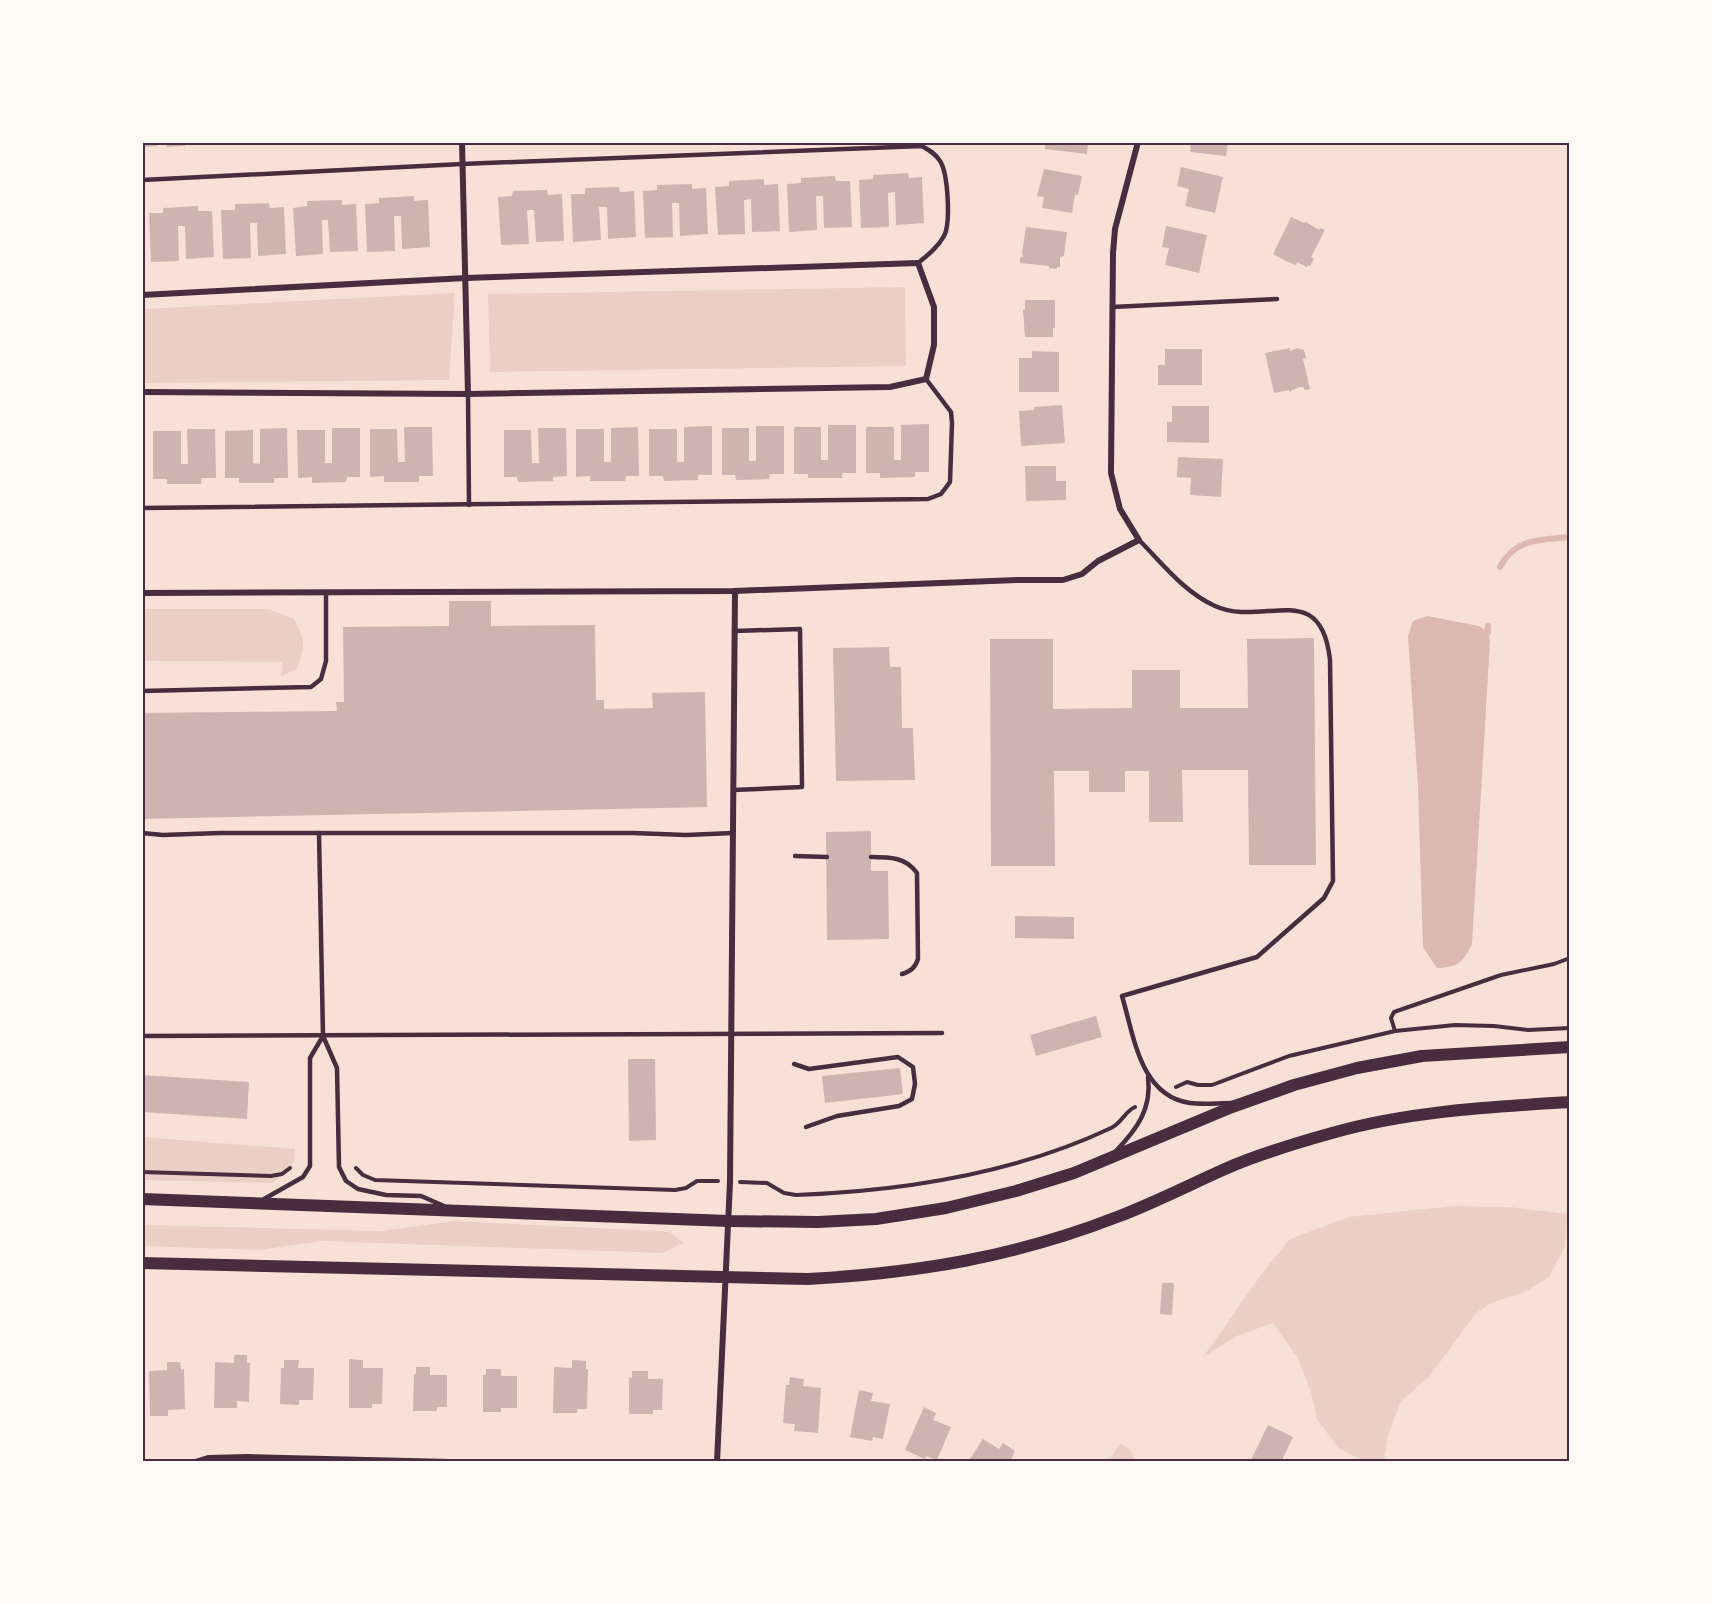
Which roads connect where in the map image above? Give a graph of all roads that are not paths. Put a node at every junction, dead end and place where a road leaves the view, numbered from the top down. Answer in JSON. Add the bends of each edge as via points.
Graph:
{"nodes":[{"id":1,"x":462,"y":142,"type":"edge"},
{"id":2,"x":1138,"y":142,"type":"edge"},
{"id":3,"x":462,"y":164,"type":"junction"},
{"id":4,"x":142,"y":180,"type":"edge"},
{"id":5,"x":918,"y":263,"type":"junction"},
{"id":6,"x":466,"y":278,"type":"junction"},
{"id":7,"x":142,"y":295,"type":"edge"},
{"id":8,"x":1277,"y":299,"type":"dead end"},
{"id":9,"x":1112,"y":307,"type":"junction"},
{"id":10,"x":926,"y":379,"type":"junction"},
{"id":11,"x":142,"y":392,"type":"edge"},
{"id":12,"x":468,"y":394,"type":"junction"},
{"id":13,"x":469,"y":505,"type":"junction"},
{"id":14,"x":142,"y":508,"type":"edge"},
{"id":15,"x":1139,"y":540,"type":"junction"},
{"id":16,"x":735,"y":591,"type":"junction"},
{"id":17,"x":326,"y":592,"type":"junction"},
{"id":18,"x":142,"y":593,"type":"edge"},
{"id":19,"x":735,"y":631,"type":"junction"},
{"id":20,"x":142,"y":691,"type":"edge"},
{"id":21,"x":733,"y":790,"type":"junction"},
{"id":22,"x":142,"y":833,"type":"edge"},
{"id":23,"x":319,"y":833,"type":"junction"},
{"id":24,"x":733,"y":833,"type":"junction"},
{"id":25,"x":795,"y":856,"type":"dead end"},
{"id":26,"x":827,"y":857,"type":"dead end"},
{"id":27,"x":871,"y":857,"type":"dead end"},
{"id":28,"x":902,"y":974,"type":"dead end"},
{"id":29,"x":942,"y":1033,"type":"dead end"},
{"id":30,"x":731,"y":1034,"type":"junction"},
{"id":31,"x":142,"y":1036,"type":"edge"},
{"id":32,"x":323,"y":1036,"type":"junction"},
{"id":33,"x":1569,"y":1047,"type":"edge"},
{"id":34,"x":794,"y":1064,"type":"dead end"},
{"id":35,"x":1148,"y":1077,"type":"junction"},
{"id":36,"x":1244,"y":1102,"type":"junction"},
{"id":37,"x":1569,"y":1102,"type":"edge"},
{"id":38,"x":806,"y":1127,"type":"dead end"},
{"id":39,"x":1109,"y":1159,"type":"junction"},
{"id":40,"x":142,"y":1199,"type":"edge"},
{"id":41,"x":256,"y":1203,"type":"junction"},
{"id":42,"x":454,"y":1211,"type":"junction"},
{"id":43,"x":729,"y":1221,"type":"junction"},
{"id":44,"x":142,"y":1263,"type":"edge"},
{"id":45,"x":726,"y":1277,"type":"junction"},
{"id":46,"x":195,"y":1461,"type":"edge"},
{"id":47,"x":450,"y":1461,"type":"edge"},
{"id":48,"x":717,"y":1461,"type":"edge"}],
"edges":[{"from":1,"to":3,"type":"street"},
{"from":2,"to":9,"type":"street","via":[[1115,229]]},
{"from":3,"to":4,"type":"lane"},
{"from":3,"to":5,"type":"lane","via":[[922,146],[940,160],[945,171],[947,222],[936,248]]},
{"from":3,"to":6,"type":"street"},
{"from":5,"to":6,"type":"street"},
{"from":5,"to":10,"type":"street","via":[[934,307],[934,345]]},
{"from":6,"to":7,"type":"street"},
{"from":6,"to":12,"type":"street"},
{"from":8,"to":9,"type":"lane"},
{"from":9,"to":15,"type":"street","via":[[1111,473],[1120,508]]},
{"from":10,"to":12,"type":"street","via":[[890,387]]},
{"from":10,"to":13,"type":"lane","via":[[951,412],[952,423],[950,482],[941,494],[928,499]]},
{"from":11,"to":12,"type":"street"},
{"from":12,"to":13,"type":"lane"},
{"from":13,"to":14,"type":"lane"},
{"from":15,"to":16,"type":"street","via":[[1082,574],[1063,580]]},
{"from":15,"to":35,"type":"lane","via":[[1188,590],[1217,607],[1242,612],[1300,610],[1318,622],[1328,639],[1330,660],[1333,881],[1324,898],[1257,957],[1122,996]]},
{"from":16,"to":17,"type":"street"},
{"from":16,"to":19,"type":"street"},
{"from":17,"to":18,"type":"street"},
{"from":17,"to":20,"type":"lane","via":[[326,661],[321,680],[312,687]]},
{"from":19,"to":21,"type":"street"},
{"from":19,"to":21,"type":"lane","via":[[800,628],[802,787]]},
{"from":21,"to":24,"type":"street"},
{"from":22,"to":23,"type":"lane"},
{"from":23,"to":24,"type":"lane"},
{"from":23,"to":32,"type":"lane"},
{"from":24,"to":30,"type":"street"},
{"from":25,"to":26,"type":"lane"},
{"from":27,"to":28,"type":"lane","via":[[904,861],[917,873],[918,959],[916,966]]},
{"from":29,"to":30,"type":"lane"},
{"from":30,"to":32,"type":"lane"},
{"from":30,"to":43,"type":"street"},
{"from":31,"to":32,"type":"lane"},
{"from":32,"to":41,"type":"lane","via":[[310,1058],[310,1166],[303,1177]]},
{"from":32,"to":42,"type":"lane","via":[[337,1068],[339,1167],[346,1181],[358,1190],[421,1196]]},
{"from":33,"to":36,"type":"main road","via":[[1422,1056],[1358,1068]]},
{"from":34,"to":38,"type":"lane","via":[[808,1068],[898,1057],[913,1067],[912,1099],[899,1106],[837,1116]]},
{"from":35,"to":36,"type":"lane","via":[[1180,1101]]},
{"from":35,"to":39,"type":"lane","via":[[1148,1101],[1138,1127]]},
{"from":36,"to":39,"type":"main road"},
{"from":37,"to":45,"type":"main road","via":[[1446,1111],[1333,1132],[1226,1169],[1118,1217],[989,1257],[873,1275],[808,1279]]},
{"from":39,"to":43,"type":"main road","via":[[1016,1191],[946,1208],[818,1222]]},
{"from":40,"to":41,"type":"main road"},
{"from":41,"to":42,"type":"main road"},
{"from":42,"to":43,"type":"main road"},
{"from":43,"to":45,"type":"street"},
{"from":44,"to":45,"type":"main road"},
{"from":45,"to":48,"type":"street"},
{"from":46,"to":47,"type":"street","via":[[248,1457]]}]}
